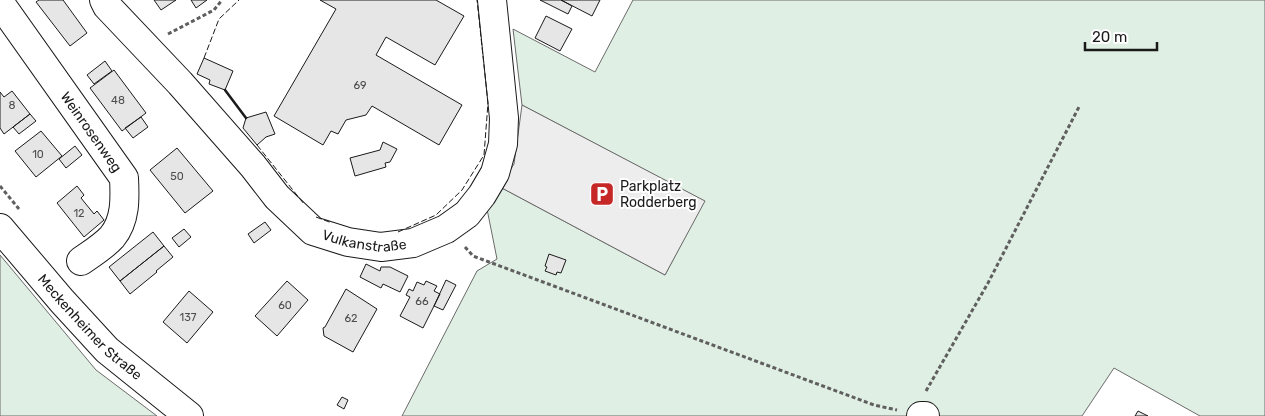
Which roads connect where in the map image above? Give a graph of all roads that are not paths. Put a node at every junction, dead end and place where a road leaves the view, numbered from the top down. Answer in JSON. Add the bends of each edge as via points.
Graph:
{"nodes":[{"id":1,"x":104,"y":0,"type":"edge"},
{"id":2,"x":492,"y":0,"type":"edge"},
{"id":3,"x":0,"y":3,"type":"edge"},
{"id":4,"x":0,"y":228,"type":"edge"},
{"id":5,"x":81,"y":261,"type":"dead end"},
{"id":6,"x":189,"y":416,"type":"edge"}],
"edges":[{"from":1,"to":2,"type":"street","name":"Vulkanstraße","via":[[277,197],[314,231],[348,242],[381,246],[413,243],[446,229],[467,214],[495,173],[503,144],[504,118]]},
{"from":3,"to":5,"type":"street","name":"Weinrosenweg","via":[[124,178],[126,202],[119,225],[111,238]]},
{"from":4,"to":6,"type":"street","name":"Meckenheimer Straße","via":[[107,350]]}]}
